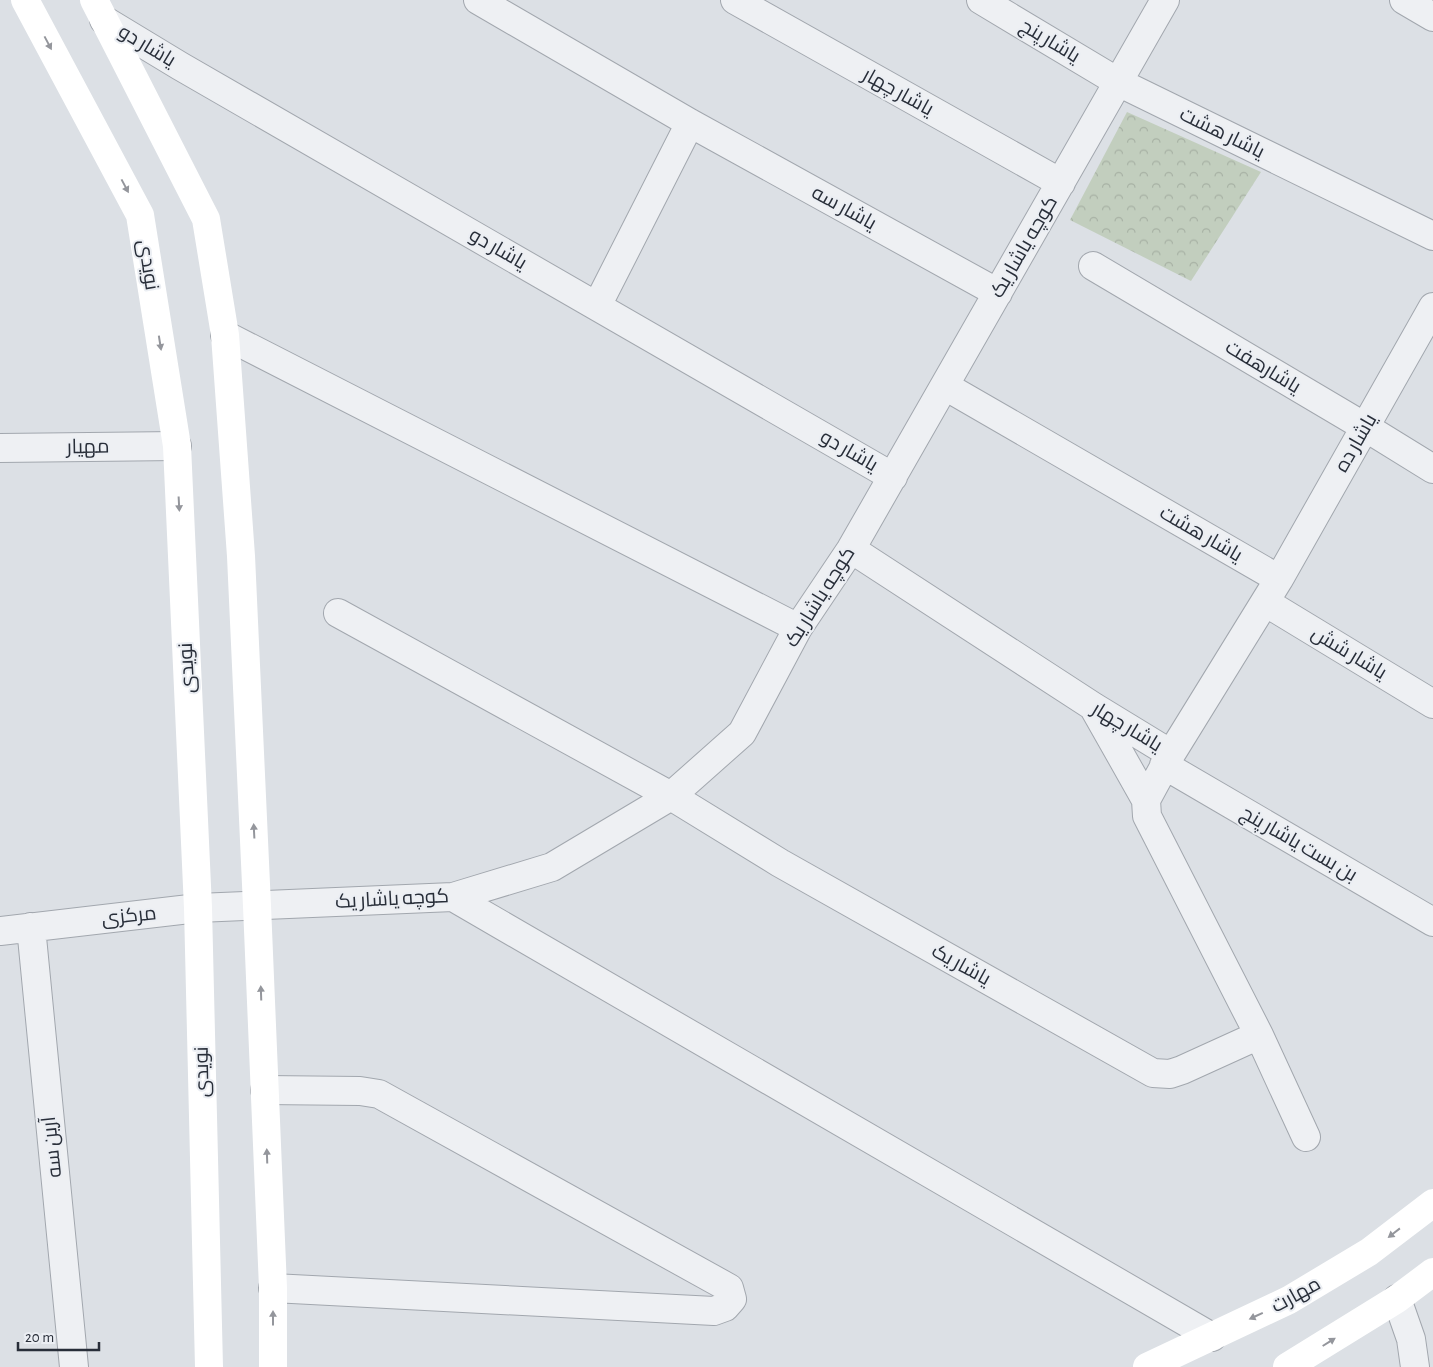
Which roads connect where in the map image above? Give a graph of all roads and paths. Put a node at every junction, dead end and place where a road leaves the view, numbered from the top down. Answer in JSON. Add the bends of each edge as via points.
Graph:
{"nodes":[{"id":1,"x":25,"y":0,"type":"edge"},
{"id":2,"x":478,"y":0,"type":"edge"},
{"id":3,"x":736,"y":0,"type":"edge"},
{"id":4,"x":981,"y":0,"type":"edge"},
{"id":5,"x":1165,"y":0,"type":"edge"},
{"id":6,"x":1404,"y":0,"type":"edge"},
{"id":7,"x":99,"y":10,"type":"edge"},
{"id":8,"x":1433,"y":17,"type":"edge"},
{"id":9,"x":1118,"y":82,"type":"junction"},
{"id":10,"x":690,"y":123,"type":"junction"},
{"id":11,"x":1061,"y":183,"type":"junction"},
{"id":12,"x":1433,"y":236,"type":"edge"},
{"id":13,"x":1093,"y":266,"type":"dead end"},
{"id":14,"x":998,"y":293,"type":"junction"},
{"id":15,"x":597,"y":306,"type":"junction"},
{"id":16,"x":1433,"y":307,"type":"edge"},
{"id":17,"x":225,"y":335,"type":"junction"},
{"id":18,"x":945,"y":386,"type":"junction"},
{"id":19,"x":1365,"y":427,"type":"junction"},
{"id":20,"x":176,"y":446,"type":"junction"},
{"id":21,"x":0,"y":448,"type":"edge"},
{"id":22,"x":1433,"y":469,"type":"edge"},
{"id":23,"x":892,"y":477,"type":"junction"},
{"id":24,"x":851,"y":549,"type":"junction"},
{"id":25,"x":1279,"y":578,"type":"junction"},
{"id":26,"x":1264,"y":602,"type":"junction"},
{"id":27,"x":338,"y":613,"type":"dead end"},
{"id":28,"x":798,"y":628,"type":"junction"},
{"id":29,"x":1433,"y":704,"type":"edge"},
{"id":30,"x":1094,"y":707,"type":"junction"},
{"id":31,"x":1168,"y":759,"type":"junction"},
{"id":32,"x":671,"y":796,"type":"junction"},
{"id":33,"x":1146,"y":800,"type":"junction"},
{"id":34,"x":453,"y":897,"type":"junction"},
{"id":35,"x":257,"y":906,"type":"junction"},
{"id":36,"x":198,"y":908,"type":"junction"},
{"id":37,"x":1433,"y":922,"type":"edge"},
{"id":38,"x":31,"y":927,"type":"junction"},
{"id":39,"x":0,"y":931,"type":"edge"},
{"id":40,"x":1259,"y":1035,"type":"junction"},
{"id":41,"x":265,"y":1090,"type":"junction"},
{"id":42,"x":1306,"y":1137,"type":"dead end"},
{"id":43,"x":1433,"y":1203,"type":"edge"},
{"id":44,"x":1433,"y":1272,"type":"edge"},
{"id":45,"x":272,"y":1288,"type":"junction"},
{"id":46,"x":1397,"y":1299,"type":"junction"},
{"id":47,"x":1212,"y":1337,"type":"junction"},
{"id":48,"x":74,"y":1367,"type":"edge"},
{"id":49,"x":209,"y":1367,"type":"edge"},
{"id":50,"x":272,"y":1367,"type":"edge"},
{"id":51,"x":1147,"y":1367,"type":"edge"},
{"id":52,"x":1287,"y":1367,"type":"edge"},
{"id":53,"x":1415,"y":1367,"type":"edge"}],
"edges":[{"from":1,"to":20,"type":"street","name":"نویدی","one_way":true,"via":[[140,215]]},
{"from":2,"to":10,"type":"street","name":"یاشار سه"},
{"from":3,"to":11,"type":"street","name":"یاشار چهار"},
{"from":4,"to":9,"type":"street","name":"یاشار پنج"},
{"from":5,"to":9,"type":"street","name":"کوچه یاشار یک"},
{"from":6,"to":8,"type":"street"},
{"from":7,"to":15,"type":"street","name":"یاشار دو","via":[[197,76]]},
{"from":7,"to":17,"type":"street","via":[[206,218]]},
{"from":9,"to":11,"type":"street","name":"کوچه یاشار یک"},
{"from":9,"to":12,"type":"street","name":"یاشار هشت"},
{"from":10,"to":14,"type":"street","name":"یاشار سه"},
{"from":10,"to":15,"type":"street"},
{"from":11,"to":14,"type":"street","name":"کوچه یاشار یک"},
{"from":13,"to":19,"type":"street","name":"یاشارهفت"},
{"from":14,"to":18,"type":"street","name":"کوچه یاشار یک"},
{"from":15,"to":23,"type":"street","name":"یاشار دو"},
{"from":16,"to":19,"type":"street","name":"یاشار ده"},
{"from":17,"to":28,"type":"street"},
{"from":35,"to":17,"type":"street","one_way":true,"via":[[241,556]]},
{"from":18,"to":23,"type":"street","name":"کوچه یاشار یک"},
{"from":18,"to":25,"type":"street","name":"یاشار هشت"},
{"from":19,"to":22,"type":"street","name":"یاشارهفت"},
{"from":19,"to":25,"type":"street","name":"یاشار ده"},
{"from":20,"to":21,"type":"street","name":"مهیار"},
{"from":20,"to":36,"type":"street","name":"نویدی","one_way":true},
{"from":23,"to":24,"type":"street","name":"کوچه یاشار یک"},
{"from":24,"to":28,"type":"street","name":"کوچه یاشار یک"},
{"from":24,"to":30,"type":"street","name":"یاشار چهار"},
{"from":25,"to":26,"type":"street"},
{"from":26,"to":29,"type":"street","name":"یاشار شش"},
{"from":26,"to":31,"type":"street"},
{"from":27,"to":32,"type":"street","name":"یاشار یک"},
{"from":28,"to":32,"type":"street","name":"کوچه یاشار یک","via":[[742,733]]},
{"from":30,"to":31,"type":"street","name":"یاشار چهار"},
{"from":30,"to":33,"type":"street"},
{"from":31,"to":33,"type":"street","name":"یاشار چهار"},
{"from":31,"to":37,"type":"street","name":"بن بست یاشار پنج"},
{"from":32,"to":34,"type":"street","name":"کوچه یاشار یک","via":[[552,867]]},
{"from":32,"to":40,"type":"street","name":"یاشار یک","via":[[780,863],[1153,1073],[1170,1074],[1182,1070]]},
{"from":33,"to":40,"type":"street","via":[[1147,816]]},
{"from":34,"to":35,"type":"street","name":"کوچه یاشار یک"},
{"from":34,"to":47,"type":"street"},
{"from":35,"to":36,"type":"street","name":"مرکزی"},
{"from":41,"to":35,"type":"street","one_way":true},
{"from":36,"to":38,"type":"street","name":"مرکزی"},
{"from":36,"to":49,"type":"street","name":"نویدی"},
{"from":38,"to":39,"type":"street","name":"مرکزی"},
{"from":38,"to":48,"type":"street","name":"آرین سه"},
{"from":40,"to":42,"type":"street"},
{"from":45,"to":41,"type":"street","one_way":true},
{"from":41,"to":45,"type":"street","via":[[379,1094],[729,1288],[732,1299],[714,1311]]},
{"from":43,"to":47,"type":"street","name":"مهارت","one_way":true,"via":[[1369,1252],[1289,1300]]},
{"from":44,"to":46,"type":"street"},
{"from":50,"to":45,"type":"street","one_way":true},
{"from":52,"to":46,"type":"street","one_way":true},
{"from":46,"to":53,"type":"street","via":[[1411,1339]]},
{"from":47,"to":51,"type":"street","name":"مهارت"}]}
